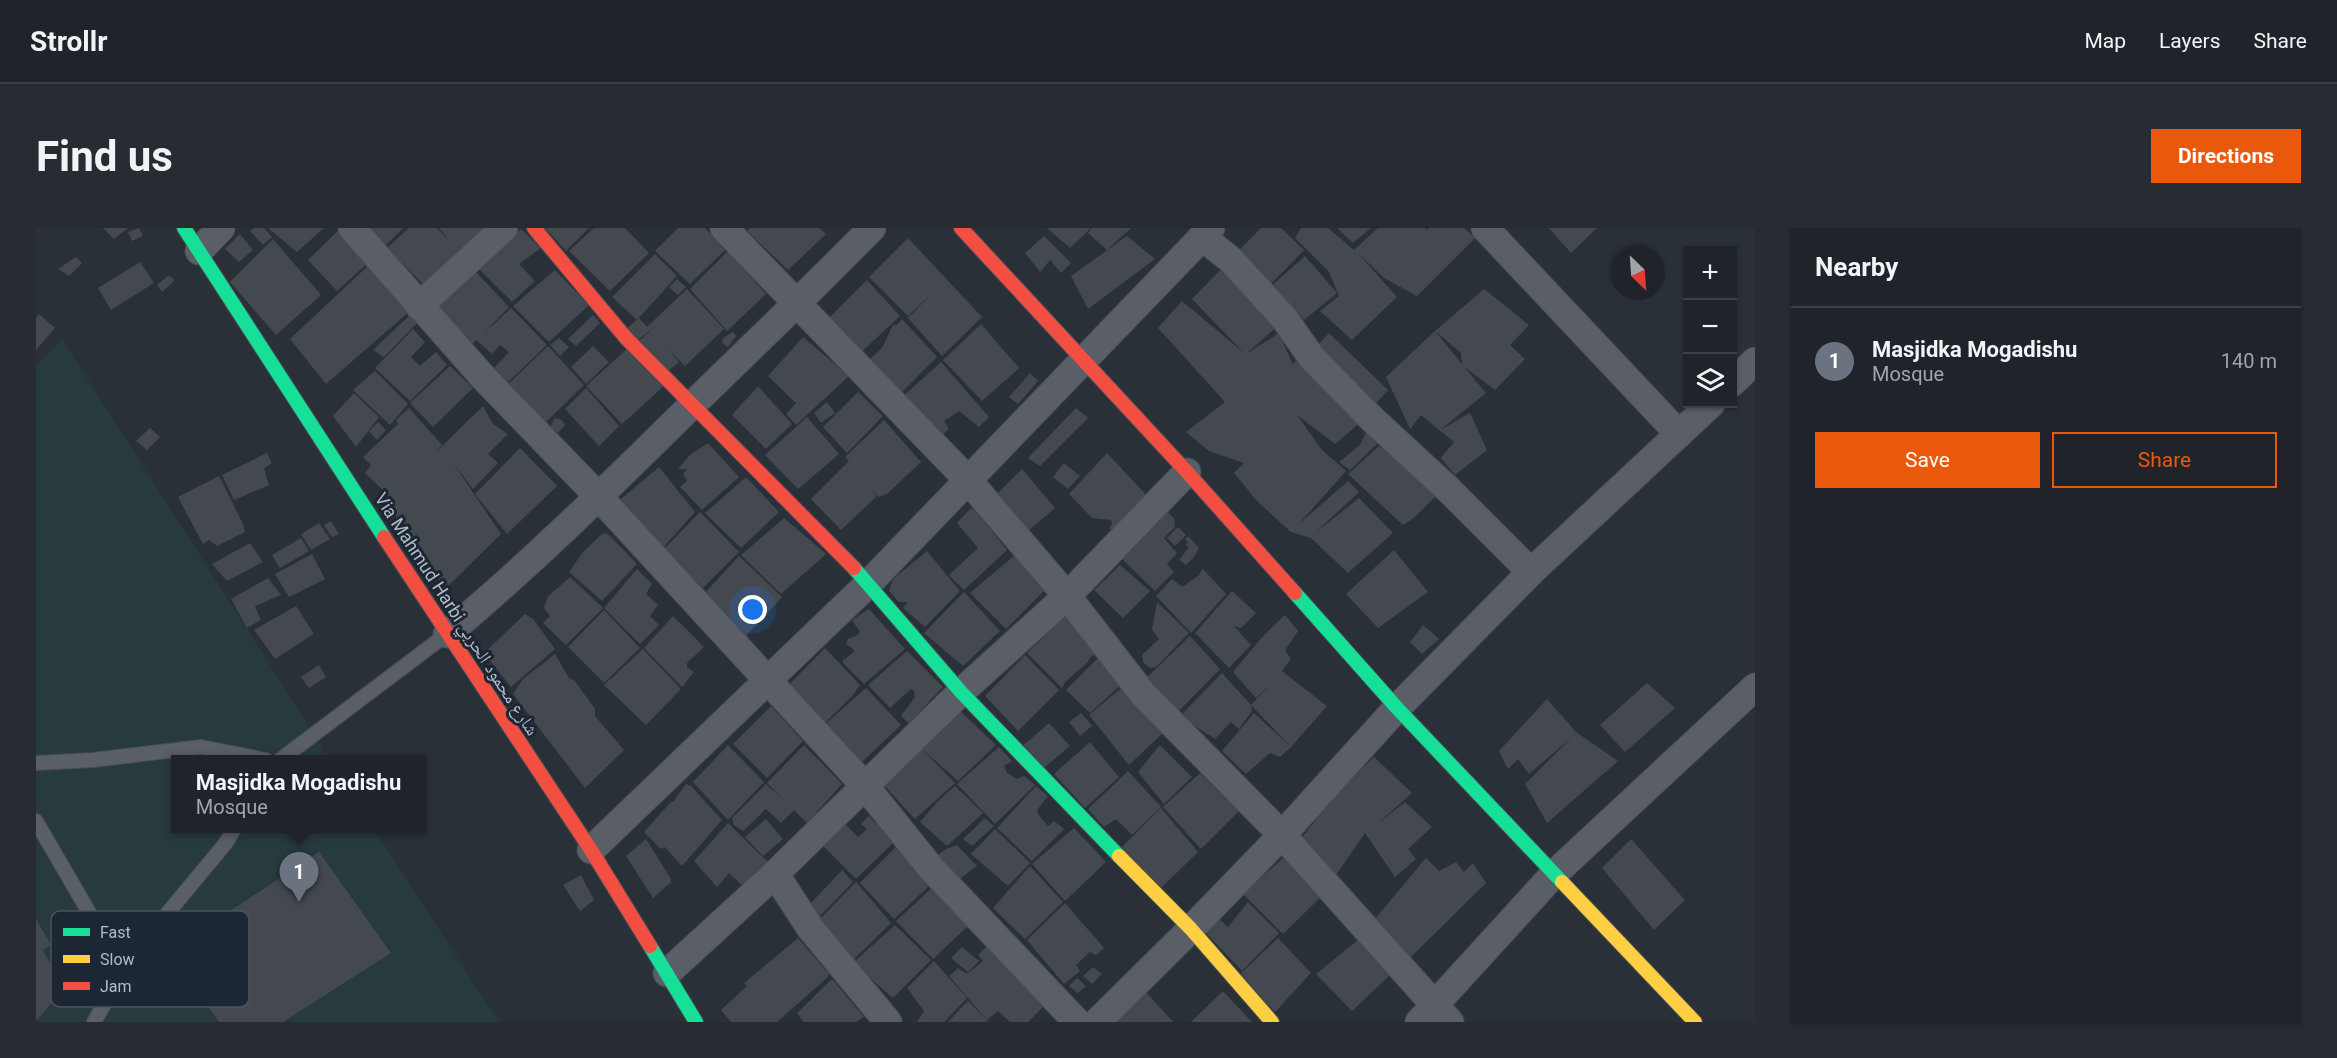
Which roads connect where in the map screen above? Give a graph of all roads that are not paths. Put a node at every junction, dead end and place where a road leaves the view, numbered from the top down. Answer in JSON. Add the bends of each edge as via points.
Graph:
{"nodes":[{"id":1,"x":184,"y":228,"type":"edge"},
{"id":2,"x":222,"y":228,"type":"edge"},
{"id":3,"x":352,"y":228,"type":"edge"},
{"id":4,"x":504,"y":228,"type":"edge"},
{"id":5,"x":534,"y":228,"type":"edge"},
{"id":6,"x":724,"y":228,"type":"edge"},
{"id":7,"x":872,"y":228,"type":"edge"},
{"id":8,"x":961,"y":228,"type":"edge"},
{"id":9,"x":1485,"y":228,"type":"edge"},
{"id":10,"x":1206,"y":232,"type":"edge"},
{"id":11,"x":199,"y":251,"type":"junction"},
{"id":12,"x":797,"y":304,"type":"junction"},
{"id":13,"x":419,"y":306,"type":"junction"},
{"id":14,"x":1755,"y":361,"type":"edge"},
{"id":15,"x":1084,"y":362,"type":"junction"},
{"id":16,"x":1737,"y":378,"type":"edge"},
{"id":17,"x":693,"y":404,"type":"junction"},
{"id":18,"x":1707,"y":408,"type":"edge"},
{"id":19,"x":1679,"y":434,"type":"junction"},
{"id":20,"x":1187,"y":472,"type":"junction"},
{"id":21,"x":967,"y":479,"type":"junction"},
{"id":22,"x":599,"y":497,"type":"junction"},
{"id":23,"x":1531,"y":572,"type":"junction"},
{"id":24,"x":869,"y":583,"type":"junction"},
{"id":25,"x":1066,"y":596,"type":"junction"},
{"id":26,"x":447,"y":634,"type":"junction"},
{"id":27,"x":768,"y":680,"type":"junction"},
{"id":28,"x":1755,"y":687,"type":"edge"},
{"id":29,"x":961,"y":692,"type":"junction"},
{"id":30,"x":1397,"y":708,"type":"junction"},
{"id":31,"x":244,"y":755,"type":"edge"},
{"id":32,"x":285,"y":755,"type":"edge"},
{"id":33,"x":36,"y":763,"type":"edge"},
{"id":34,"x":865,"y":786,"type":"junction"},
{"id":35,"x":36,"y":821,"type":"edge"},
{"id":36,"x":232,"y":833,"type":"edge"},
{"id":37,"x":1282,"y":834,"type":"junction"},
{"id":38,"x":591,"y":850,"type":"junction"},
{"id":39,"x":775,"y":874,"type":"junction"},
{"id":40,"x":1554,"y":874,"type":"junction"},
{"id":41,"x":88,"y":911,"type":"edge"},
{"id":42,"x":169,"y":911,"type":"edge"},
{"id":43,"x":1191,"y":929,"type":"junction"},
{"id":44,"x":667,"y":973,"type":"junction"},
{"id":45,"x":103,"y":1007,"type":"edge"},
{"id":46,"x":1434,"y":1016,"type":"edge"},
{"id":47,"x":94,"y":1022,"type":"edge"},
{"id":48,"x":696,"y":1022,"type":"edge"},
{"id":49,"x":888,"y":1022,"type":"edge"},
{"id":50,"x":1077,"y":1022,"type":"edge"},
{"id":51,"x":1097,"y":1022,"type":"edge"},
{"id":52,"x":1272,"y":1022,"type":"edge"},
{"id":53,"x":1695,"y":1022,"type":"edge"}],
"edges":[{"from":1,"to":11,"type":"street","name":"Via Mahmud Harbi شارع محمود الحربي"},
{"from":2,"to":11,"type":"street"},
{"from":3,"to":13,"type":"street"},
{"from":4,"to":13,"type":"street"},
{"from":5,"to":17,"type":"street","via":[[626,338]]},
{"from":6,"to":12,"type":"street"},
{"from":7,"to":12,"type":"street"},
{"from":8,"to":15,"type":"street"},
{"from":9,"to":19,"type":"street"},
{"from":10,"to":15,"type":"street"},
{"from":10,"to":23,"type":"street","via":[[1284,318],[1312,358]]},
{"from":11,"to":26,"type":"street","name":"Via Mahmud Harbi شارع محمود الحربي"},
{"from":12,"to":17,"type":"street"},
{"from":12,"to":21,"type":"street"},
{"from":13,"to":22,"type":"street"},
{"from":14,"to":16,"type":"street"},
{"from":15,"to":20,"type":"street"},
{"from":15,"to":21,"type":"street"},
{"from":17,"to":22,"type":"street"},
{"from":17,"to":24,"type":"street"},
{"from":18,"to":19,"type":"street"},
{"from":19,"to":23,"type":"street"},
{"from":20,"to":25,"type":"street"},
{"from":20,"to":30,"type":"street"},
{"from":21,"to":24,"type":"street"},
{"from":21,"to":25,"type":"street"},
{"from":22,"to":26,"type":"street"},
{"from":22,"to":27,"type":"street"},
{"from":23,"to":30,"type":"street"},
{"from":24,"to":27,"type":"street"},
{"from":24,"to":29,"type":"street"},
{"from":25,"to":29,"type":"street"},
{"from":25,"to":37,"type":"street","via":[[1143,694]]},
{"from":26,"to":32,"type":"lane"},
{"from":26,"to":38,"type":"street","name":"Via Mahmud Harbi شارع محمود الحربي"},
{"from":27,"to":34,"type":"street"},
{"from":27,"to":38,"type":"street"},
{"from":28,"to":40,"type":"street"},
{"from":29,"to":34,"type":"street"},
{"from":29,"to":43,"type":"street"},
{"from":30,"to":37,"type":"street"},
{"from":30,"to":40,"type":"street"},
{"from":31,"to":33,"type":"lane","via":[[201,747]]},
{"from":34,"to":39,"type":"street"},
{"from":34,"to":50,"type":"street","via":[[930,867]]},
{"from":35,"to":41,"type":"lane"},
{"from":36,"to":42,"type":"lane"},
{"from":37,"to":43,"type":"street"},
{"from":37,"to":46,"type":"street"},
{"from":38,"to":44,"type":"street","name":"Via Mahmud Harbi شارع محمود الحربي"},
{"from":39,"to":44,"type":"street"},
{"from":39,"to":49,"type":"street","via":[[811,929]]},
{"from":40,"to":46,"type":"street"},
{"from":40,"to":53,"type":"street"},
{"from":43,"to":51,"type":"street"},
{"from":43,"to":52,"type":"street"},
{"from":44,"to":48,"type":"street","name":"Via Mahmud Harbi شارع محمود الحربي"},
{"from":45,"to":47,"type":"lane"}]}
